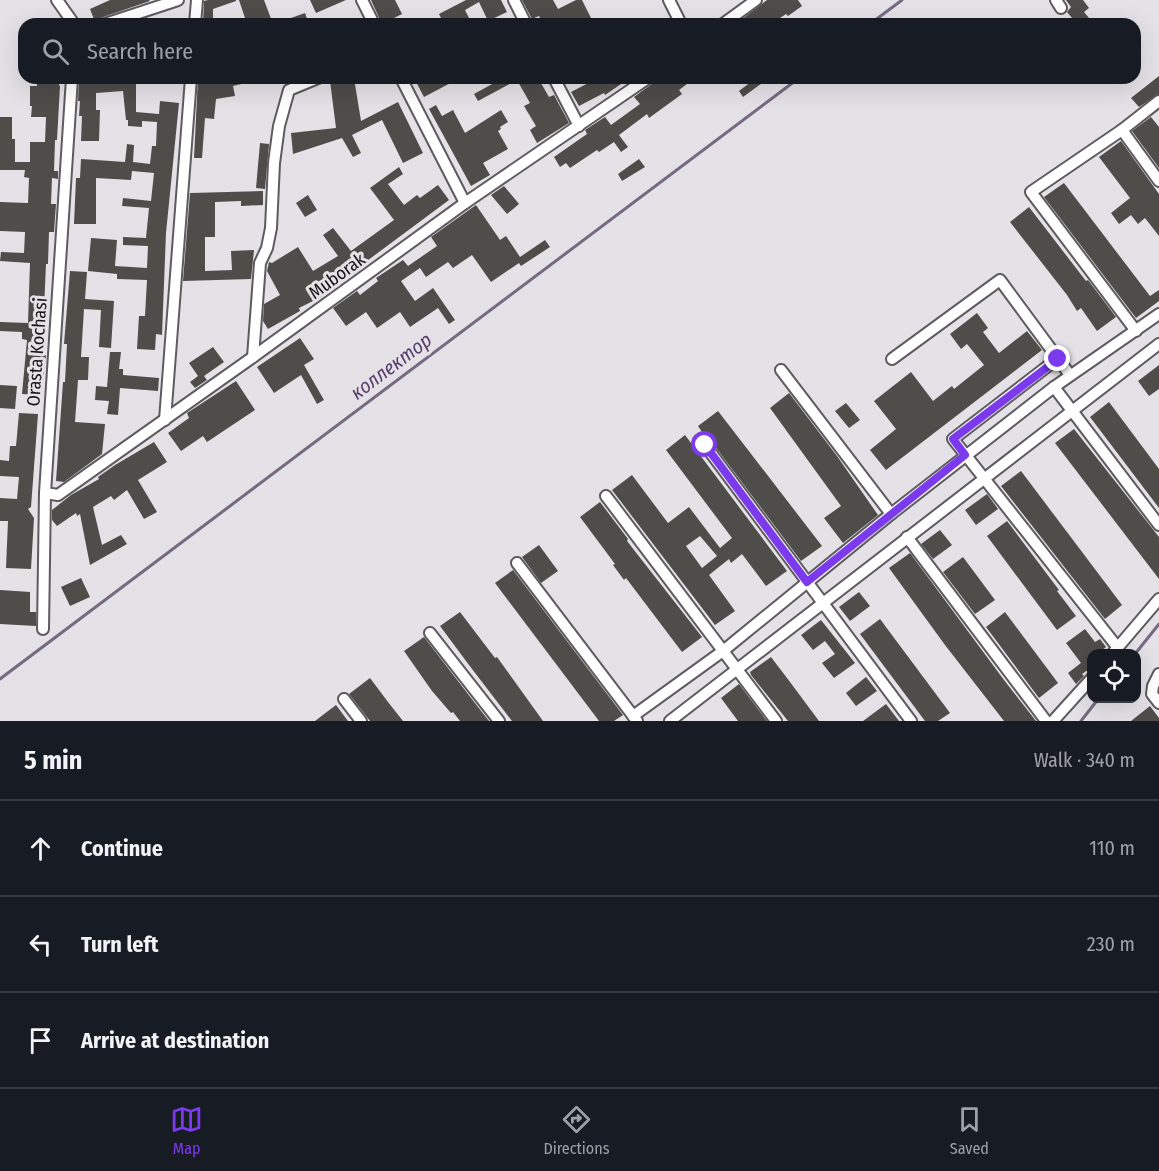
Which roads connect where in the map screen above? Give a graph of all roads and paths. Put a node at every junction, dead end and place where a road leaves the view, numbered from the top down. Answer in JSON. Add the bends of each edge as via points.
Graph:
{"nodes":[{"id":1,"x":57,"y":0,"type":"edge"},
{"id":2,"x":178,"y":0,"type":"edge"},
{"id":3,"x":197,"y":0,"type":"edge"},
{"id":4,"x":362,"y":0,"type":"edge"},
{"id":5,"x":514,"y":0,"type":"edge"},
{"id":6,"x":669,"y":0,"type":"edge"},
{"id":7,"x":756,"y":0,"type":"edge"},
{"id":8,"x":70,"y":18,"type":"edge"},
{"id":9,"x":123,"y":18,"type":"edge"},
{"id":10,"x":196,"y":18,"type":"edge"},
{"id":11,"x":371,"y":18,"type":"edge"},
{"id":12,"x":523,"y":18,"type":"edge"},
{"id":13,"x":678,"y":18,"type":"edge"},
{"id":14,"x":731,"y":18,"type":"edge"},
{"id":15,"x":72,"y":84,"type":"edge"},
{"id":16,"x":191,"y":84,"type":"edge"},
{"id":17,"x":304,"y":84,"type":"edge"},
{"id":18,"x":404,"y":84,"type":"edge"},
{"id":19,"x":557,"y":84,"type":"edge"},
{"id":20,"x":639,"y":84,"type":"edge"},
{"id":21,"x":1159,"y":101,"type":"edge"},
{"id":22,"x":579,"y":126,"type":"junction"},
{"id":23,"x":1122,"y":130,"type":"junction"},
{"id":24,"x":1159,"y":181,"type":"edge"},
{"id":25,"x":465,"y":203,"type":"junction"},
{"id":26,"x":1159,"y":314,"type":"edge"},
{"id":27,"x":1136,"y":331,"type":"junction"},
{"id":28,"x":1157,"y":349,"type":"edge"},
{"id":29,"x":253,"y":357,"type":"junction"},
{"id":30,"x":892,"y":359,"type":"dead end"},
{"id":31,"x":1058,"y":359,"type":"junction"},
{"id":32,"x":781,"y":370,"type":"dead end"},
{"id":33,"x":1070,"y":375,"type":"junction"},
{"id":34,"x":1053,"y":387,"type":"junction"},
{"id":35,"x":1072,"y":411,"type":"junction"},
{"id":36,"x":165,"y":420,"type":"junction"},
{"id":37,"x":705,"y":445,"type":"dead end"},
{"id":38,"x":965,"y":455,"type":"junction"},
{"id":39,"x":983,"y":479,"type":"junction"},
{"id":40,"x":45,"y":493,"type":"junction"},
{"id":41,"x":606,"y":496,"type":"dead end"},
{"id":42,"x":891,"y":514,"type":"junction"},
{"id":43,"x":1159,"y":525,"type":"edge"},
{"id":44,"x":907,"y":537,"type":"junction"},
{"id":45,"x":517,"y":563,"type":"dead end"},
{"id":46,"x":807,"y":582,"type":"junction"},
{"id":47,"x":1159,"y":599,"type":"edge"},
{"id":48,"x":822,"y":602,"type":"junction"},
{"id":49,"x":43,"y":629,"type":"dead end"},
{"id":50,"x":430,"y":633,"type":"dead end"},
{"id":51,"x":1113,"y":649,"type":"edge"},
{"id":52,"x":1117,"y":649,"type":"edge"},
{"id":53,"x":723,"y":651,"type":"junction"},
{"id":54,"x":735,"y":669,"type":"junction"},
{"id":55,"x":1159,"y":674,"type":"edge"},
{"id":56,"x":1087,"y":684,"type":"edge"},
{"id":57,"x":344,"y":699,"type":"dead end"},
{"id":58,"x":1159,"y":703,"type":"edge"},
{"id":59,"x":635,"y":718,"type":"edge"},
{"id":60,"x":361,"y":721,"type":"edge"},
{"id":61,"x":499,"y":721,"type":"edge"},
{"id":62,"x":669,"y":721,"type":"edge"},
{"id":63,"x":776,"y":721,"type":"edge"},
{"id":64,"x":911,"y":721,"type":"edge"},
{"id":65,"x":1046,"y":721,"type":"edge"},
{"id":66,"x":1053,"y":721,"type":"edge"}],
"edges":[{"from":1,"to":8,"type":"street"},
{"from":2,"to":9,"type":"street"},
{"from":3,"to":10,"type":"street"},
{"from":4,"to":11,"type":"street"},
{"from":5,"to":12,"type":"street"},
{"from":6,"to":13,"type":"street"},
{"from":7,"to":14,"type":"street"},
{"from":15,"to":40,"type":"street","name":"Orasta Kochasi"},
{"from":16,"to":36,"type":"street"},
{"from":17,"to":29,"type":"street","via":[[289,90],[279,126],[271,228],[260,263]]},
{"from":18,"to":25,"type":"street"},
{"from":19,"to":22,"type":"street"},
{"from":20,"to":22,"type":"street","name":"Muborak"},
{"from":21,"to":23,"type":"street"},
{"from":22,"to":25,"type":"street","name":"Muborak"},
{"from":23,"to":24,"type":"street"},
{"from":23,"to":27,"type":"street","via":[[1032,192]]},
{"from":25,"to":29,"type":"street","name":"Muborak"},
{"from":26,"to":27,"type":"street"},
{"from":27,"to":33,"type":"street"},
{"from":28,"to":35,"type":"street"},
{"from":29,"to":36,"type":"street","name":"Muborak"},
{"from":30,"to":31,"type":"street","via":[[1000,280]]},
{"from":31,"to":33,"type":"street"},
{"from":31,"to":38,"type":"street","via":[[953,439]]},
{"from":32,"to":42,"type":"street"},
{"from":33,"to":34,"type":"street"},
{"from":34,"to":35,"type":"street"},
{"from":34,"to":38,"type":"street"},
{"from":35,"to":39,"type":"street"},
{"from":35,"to":43,"type":"street"},
{"from":36,"to":40,"type":"street","name":"Muborak","via":[[58,495]]},
{"from":37,"to":46,"type":"street"},
{"from":38,"to":39,"type":"street"},
{"from":38,"to":42,"type":"street"},
{"from":39,"to":44,"type":"street"},
{"from":39,"to":51,"type":"street"},
{"from":40,"to":49,"type":"street","name":"Orasta Kochasi"},
{"from":41,"to":53,"type":"street"},
{"from":42,"to":46,"type":"street"},
{"from":44,"to":48,"type":"street"},
{"from":44,"to":65,"type":"street"},
{"from":45,"to":59,"type":"street"},
{"from":46,"to":48,"type":"street"},
{"from":46,"to":53,"type":"street"},
{"from":47,"to":52,"type":"street"},
{"from":48,"to":54,"type":"street"},
{"from":48,"to":64,"type":"street"},
{"from":50,"to":61,"type":"street"},
{"from":53,"to":54,"type":"street"},
{"from":53,"to":59,"type":"street"},
{"from":54,"to":62,"type":"street"},
{"from":54,"to":63,"type":"street"},
{"from":55,"to":58,"type":"street","via":[[1152,694]]},
{"from":56,"to":66,"type":"street"},
{"from":57,"to":60,"type":"street"}]}
